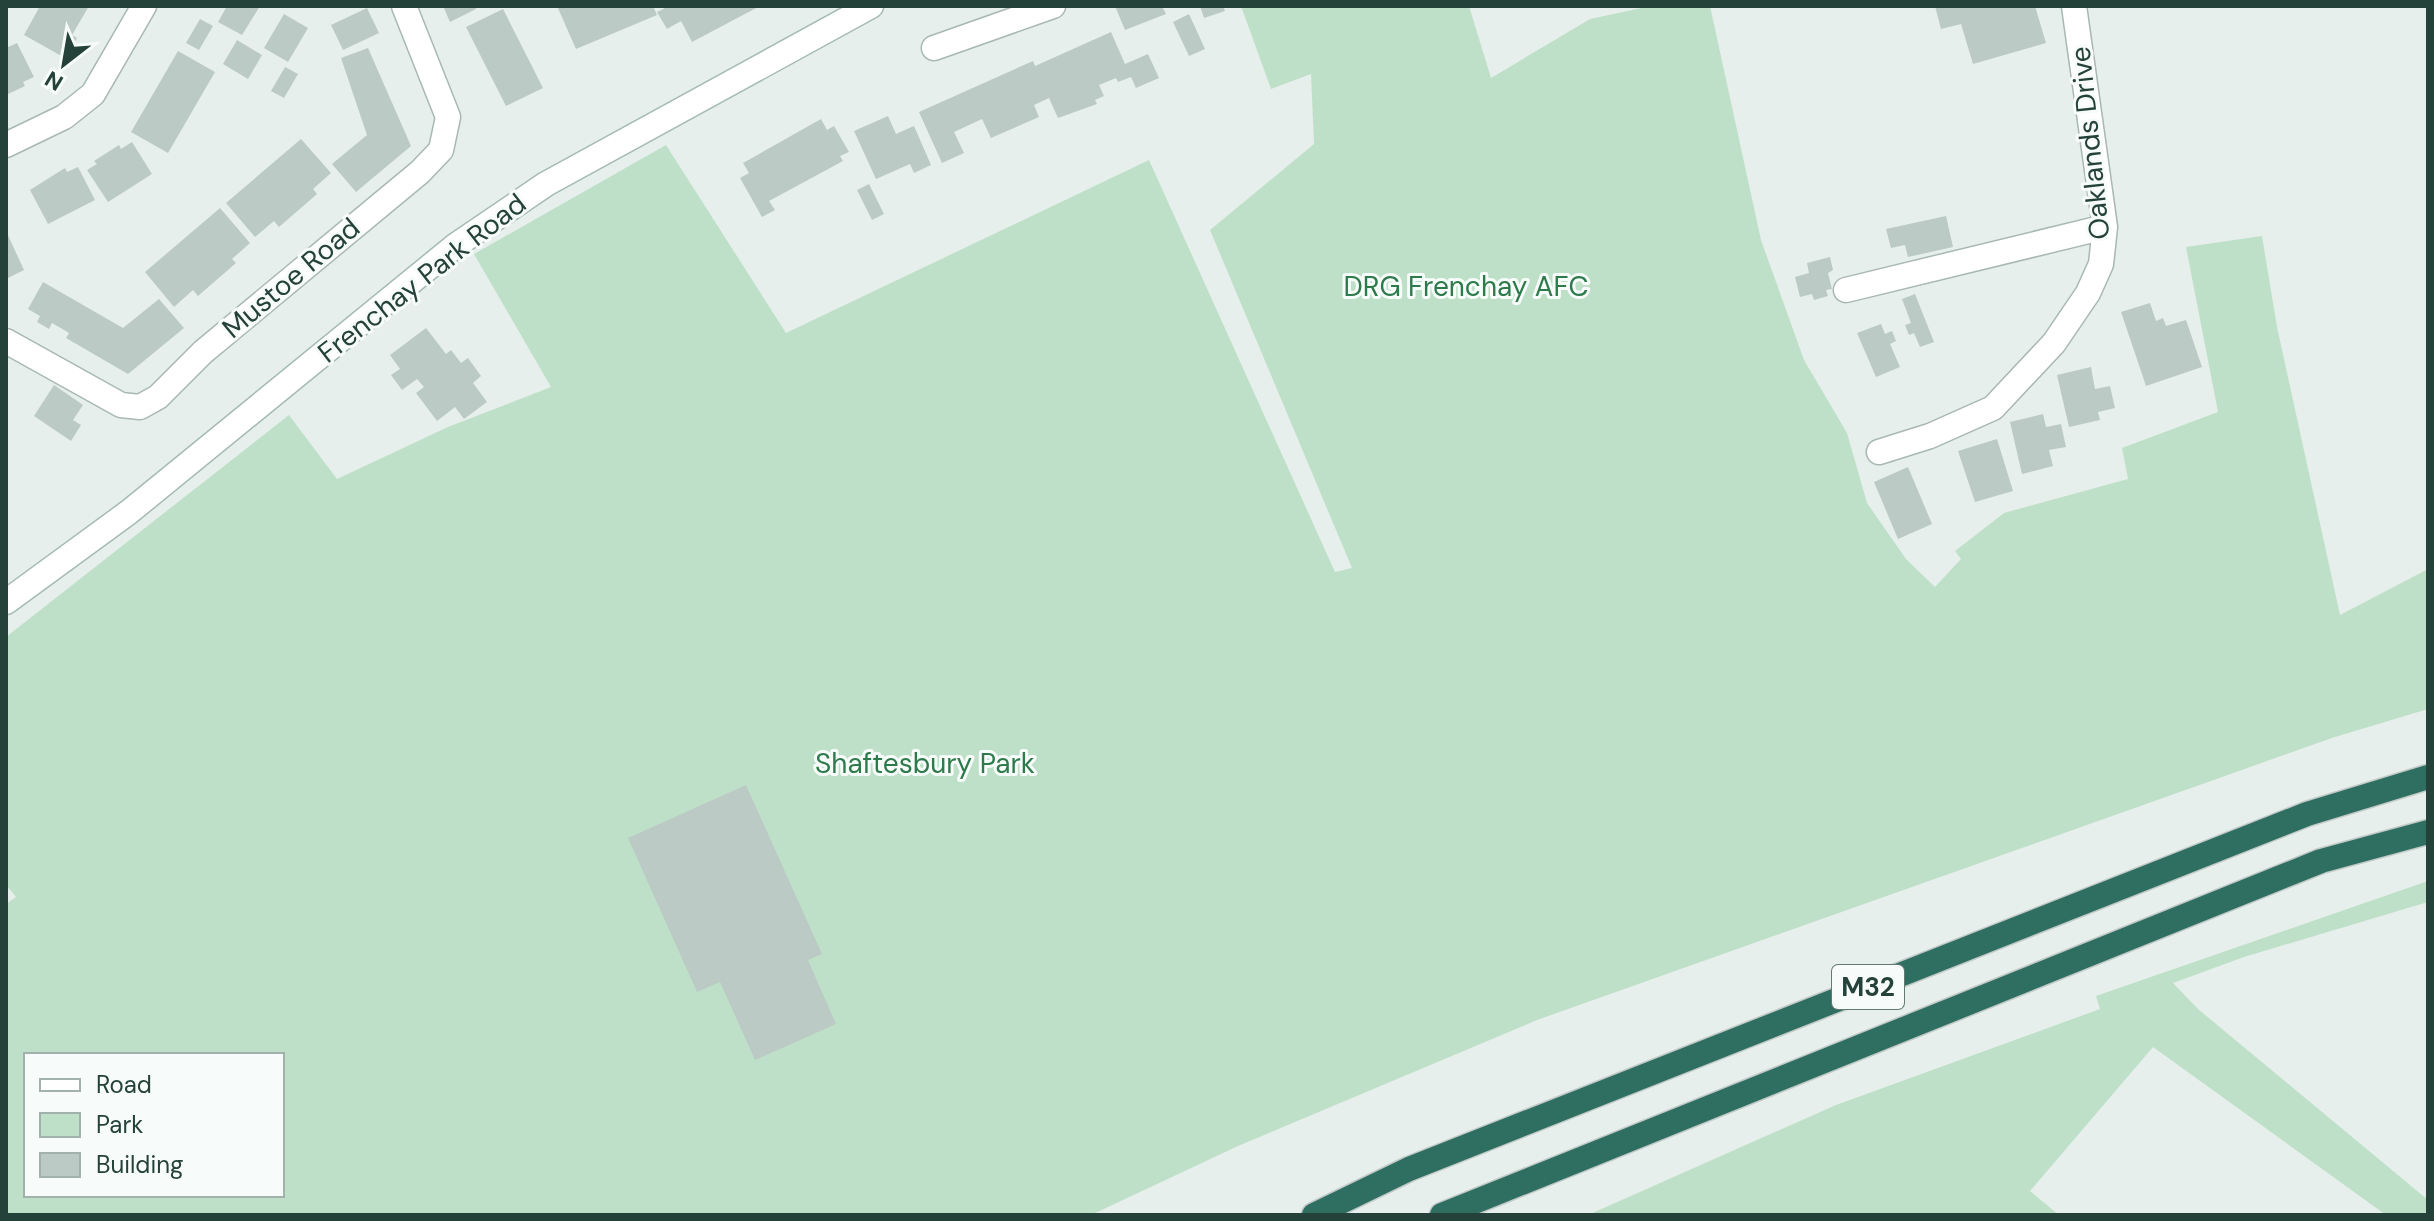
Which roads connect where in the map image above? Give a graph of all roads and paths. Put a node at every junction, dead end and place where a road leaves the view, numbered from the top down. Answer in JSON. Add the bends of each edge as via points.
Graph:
{"nodes":[{"id":1,"x":144,"y":6,"type":"edge"},
{"id":2,"x":404,"y":6,"type":"edge"},
{"id":3,"x":871,"y":6,"type":"edge"},
{"id":4,"x":2074,"y":6,"type":"edge"},
{"id":5,"x":1036,"y":9,"type":"edge"},
{"id":6,"x":934,"y":48,"type":"dead end"},
{"id":7,"x":6,"y":145,"type":"edge"},
{"id":8,"x":2105,"y":227,"type":"junction"},
{"id":9,"x":1846,"y":290,"type":"dead end"},
{"id":10,"x":6,"y":341,"type":"edge"},
{"id":11,"x":1879,"y":452,"type":"dead end"},
{"id":12,"x":6,"y":602,"type":"edge"},
{"id":13,"x":2428,"y":777,"type":"edge"},
{"id":14,"x":2428,"y":832,"type":"edge"},
{"id":15,"x":1314,"y":1215,"type":"edge"},
{"id":16,"x":1442,"y":1215,"type":"edge"}],
"edges":[{"from":1,"to":7,"type":"street","via":[[93,94],[64,117]]},
{"from":2,"to":10,"type":"street","name":"Mustoe Road","via":[[446,107],[449,126],[441,150],[193,361],[158,397],[140,407],[121,405]]},
{"from":3,"to":12,"type":"street","name":"Frenchay Park Road","via":[[546,184],[455,246],[129,512]]},
{"from":4,"to":8,"type":"street","name":"Oaklands Drive"},
{"from":5,"to":6,"type":"street"},
{"from":8,"to":9,"type":"street"},
{"from":8,"to":11,"type":"street","name":"Oaklands Drive","via":[[2101,264],[2088,293],[2016,387],[1993,408]]},
{"from":13,"to":15,"type":"highway","number":"M32","via":[[2307,814],[1409,1169]]},
{"from":14,"to":16,"type":"highway","number":"M32","via":[[2321,861]]}]}
